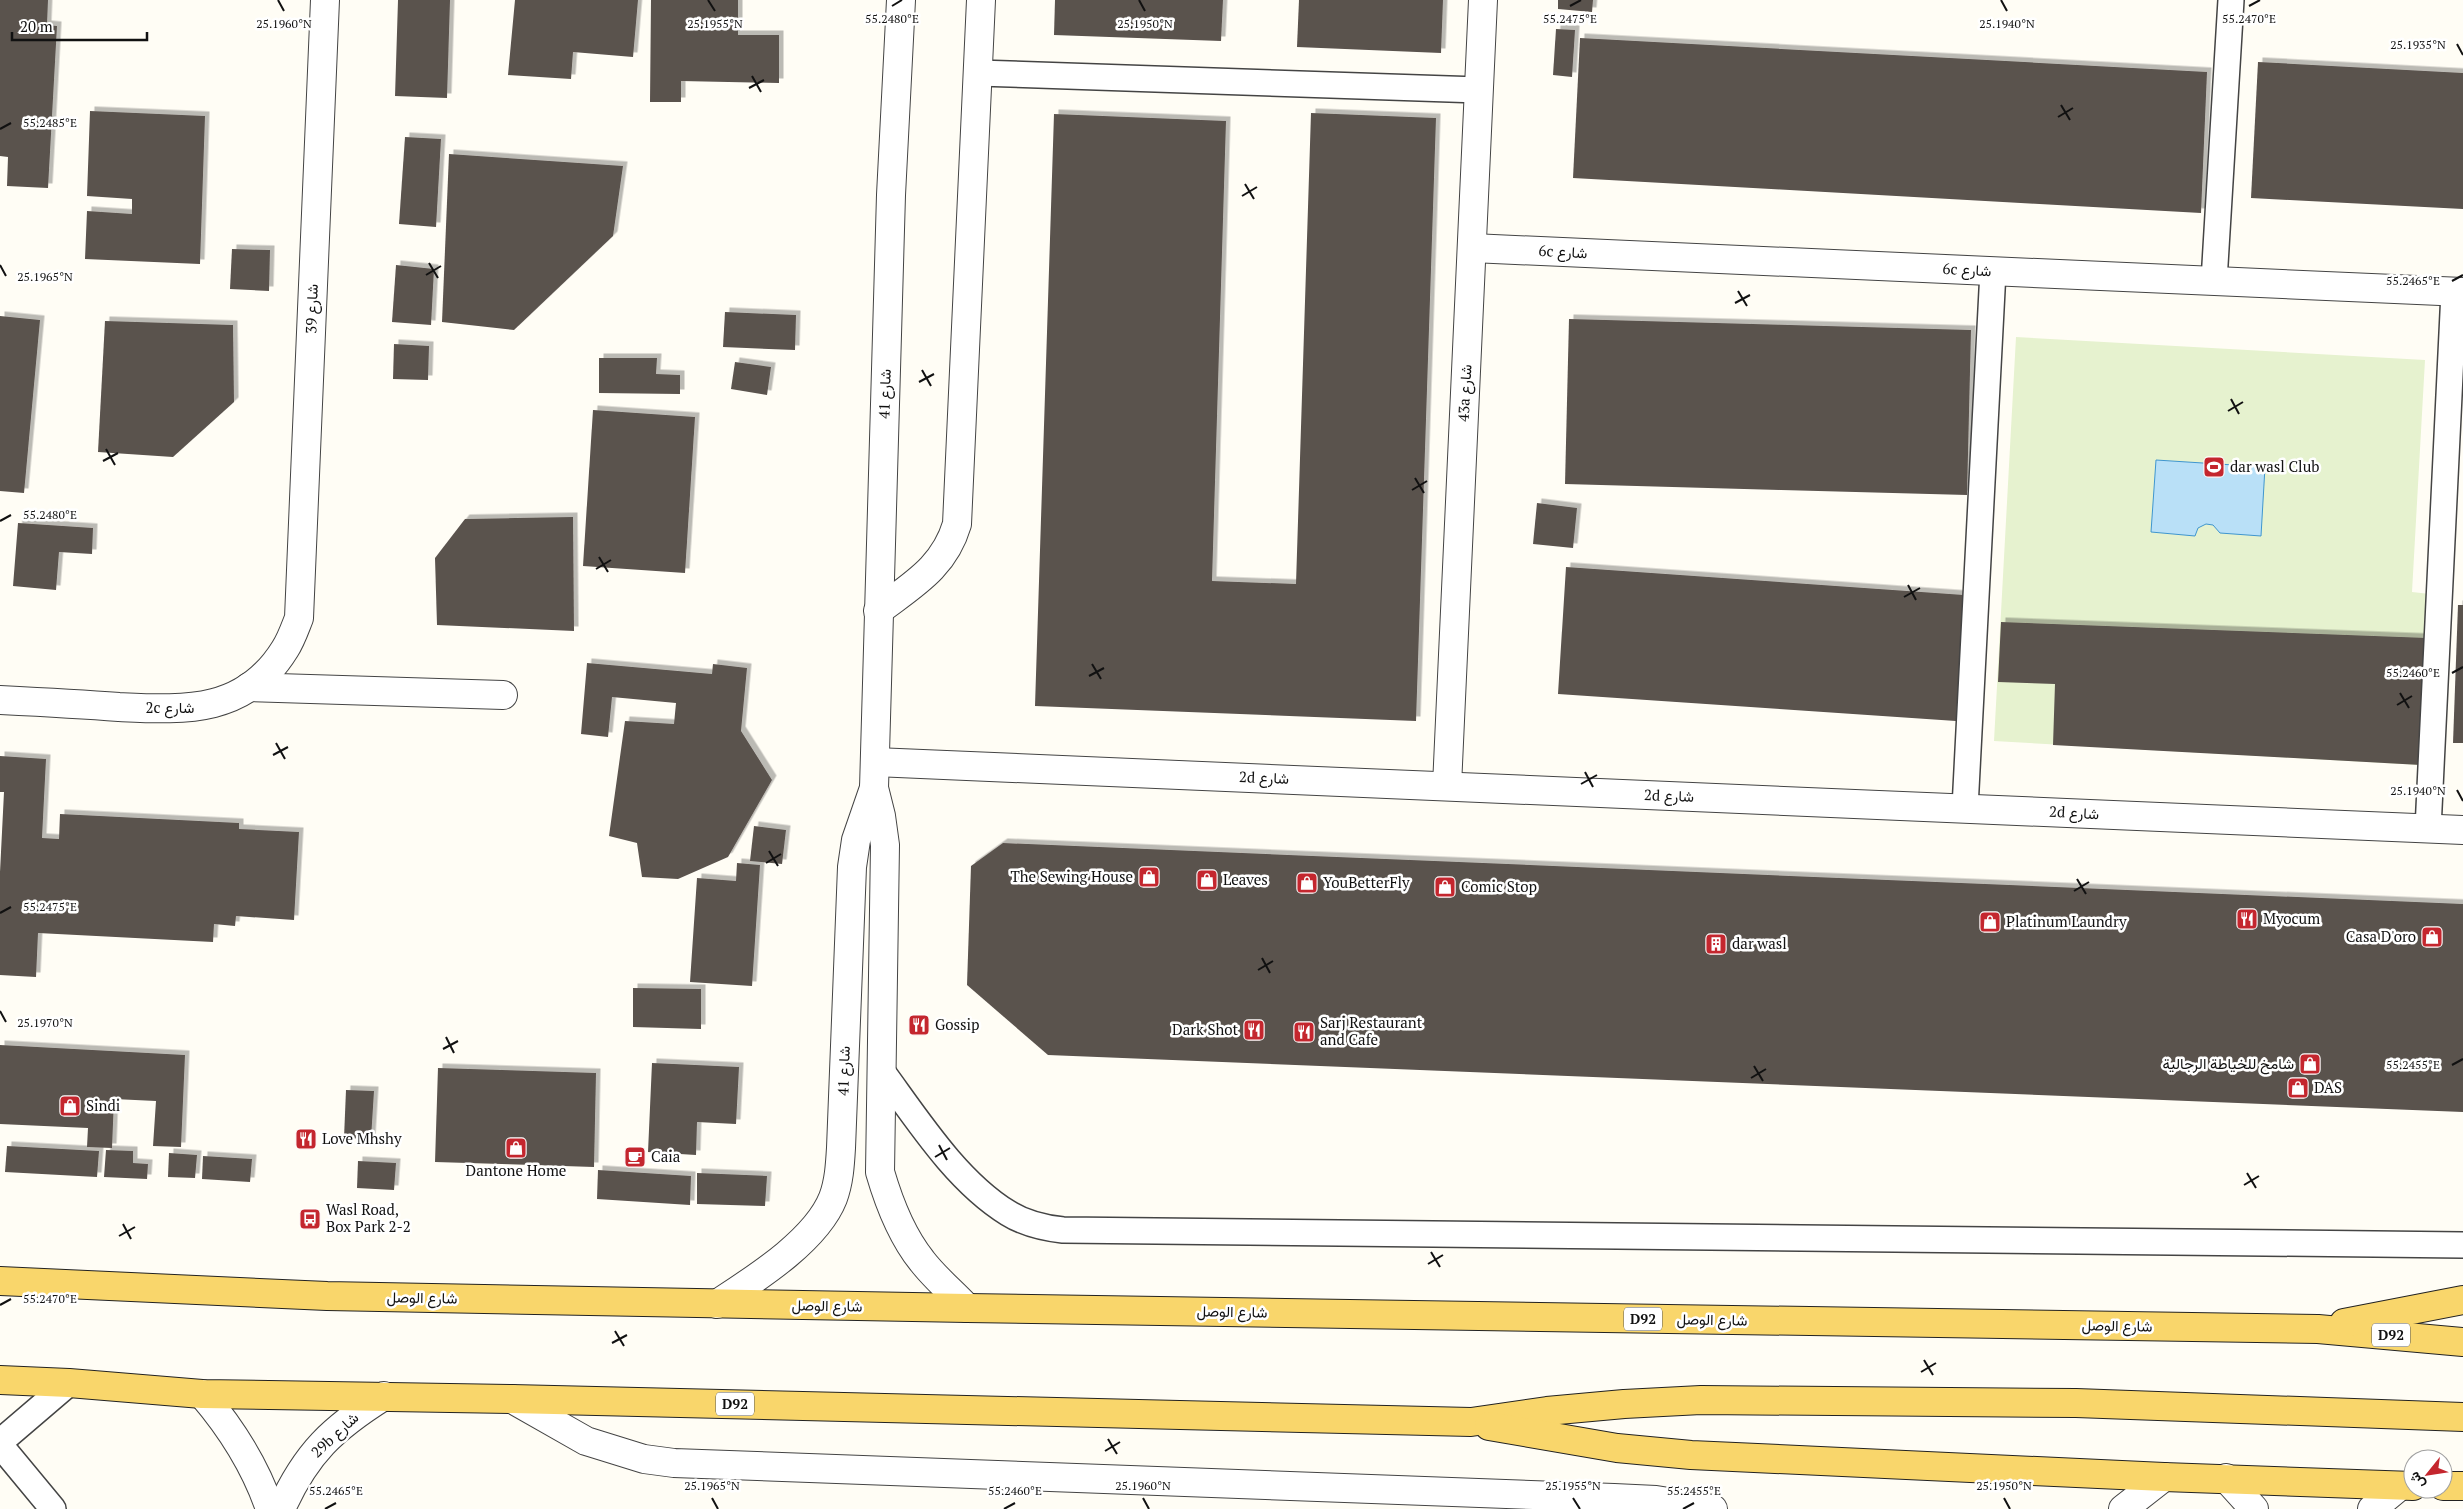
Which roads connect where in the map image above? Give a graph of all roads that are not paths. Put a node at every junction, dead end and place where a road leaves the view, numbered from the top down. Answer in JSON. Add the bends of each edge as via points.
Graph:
{"nodes":[{"id":1,"x":325,"y":0,"type":"edge"},
{"id":2,"x":901,"y":0,"type":"edge"},
{"id":3,"x":981,"y":0,"type":"edge"},
{"id":4,"x":1483,"y":0,"type":"edge"},
{"id":5,"x":2231,"y":0,"type":"edge"},
{"id":6,"x":978,"y":72,"type":"junction"},
{"id":7,"x":1479,"y":90,"type":"junction"},
{"id":8,"x":1472,"y":248,"type":"junction"},
{"id":9,"x":1992,"y":271,"type":"junction"},
{"id":10,"x":2214,"y":281,"type":"junction"},
{"id":11,"x":2458,"y":292,"type":"edge"},
{"id":12,"x":878,"y":611,"type":"junction"},
{"id":13,"x":299,"y":618,"type":"joint"},
{"id":14,"x":249,"y":687,"type":"junction"},
{"id":15,"x":503,"y":695,"type":"dead end"},
{"id":16,"x":0,"y":700,"type":"edge"},
{"id":17,"x":874,"y":775,"type":"junction"},
{"id":18,"x":1447,"y":786,"type":"junction"},
{"id":19,"x":1965,"y":808,"type":"junction"},
{"id":20,"x":2428,"y":829,"type":"junction"},
{"id":21,"x":2463,"y":830,"type":"edge"},
{"id":22,"x":881,"y":1070,"type":"junction"},
{"id":23,"x":2463,"y":1245,"type":"edge"},
{"id":24,"x":0,"y":1281,"type":"edge"},
{"id":25,"x":2463,"y":1300,"type":"edge"},
{"id":26,"x":718,"y":1304,"type":"junction"},
{"id":27,"x":967,"y":1308,"type":"junction"},
{"id":28,"x":2318,"y":1329,"type":"junction"},
{"id":29,"x":2463,"y":1342,"type":"edge"},
{"id":30,"x":0,"y":1380,"type":"edge"},
{"id":31,"x":69,"y":1383,"type":"junction"},
{"id":32,"x":202,"y":1394,"type":"junction"},
{"id":33,"x":384,"y":1396,"type":"junction"},
{"id":34,"x":512,"y":1399,"type":"junction"},
{"id":35,"x":2463,"y":1417,"type":"edge"},
{"id":36,"x":1471,"y":1422,"type":"junction"},
{"id":37,"x":0,"y":1443,"type":"edge"},
{"id":38,"x":2164,"y":1477,"type":"junction"},
{"id":39,"x":2226,"y":1478,"type":"junction"},
{"id":40,"x":2403,"y":1486,"type":"edge"},
{"id":41,"x":2403,"y":1489,"type":"edge"},
{"id":42,"x":53,"y":1509,"type":"edge"},
{"id":43,"x":270,"y":1509,"type":"edge"},
{"id":44,"x":281,"y":1509,"type":"edge"},
{"id":45,"x":1713,"y":1509,"type":"edge"},
{"id":46,"x":2123,"y":1509,"type":"edge"},
{"id":47,"x":2254,"y":1509,"type":"edge"},
{"id":48,"x":2372,"y":1509,"type":"edge"}],
"edges":[{"from":1,"to":13,"type":"street","name":"شارع 39"},
{"from":2,"to":12,"type":"street","name":"شارع 41"},
{"from":3,"to":6,"type":"street"},
{"from":4,"to":7,"type":"street","name":"43a شارع"},
{"from":5,"to":10,"type":"lane"},
{"from":6,"to":7,"type":"lane"},
{"from":6,"to":12,"type":"street","via":[[957,524],[952,542],[942,558]]},
{"from":7,"to":8,"type":"street","name":"43a شارع"},
{"from":8,"to":9,"type":"street","name":"6c شارع"},
{"from":8,"to":18,"type":"street","name":"43a شارع"},
{"from":9,"to":10,"type":"street","name":"6c شارع"},
{"from":9,"to":19,"type":"lane"},
{"from":10,"to":11,"type":"street","name":"6c شارع"},
{"from":11,"to":20,"type":"lane"},
{"from":12,"to":17,"type":"street","name":"شارع 41"},
{"from":13,"to":14,"type":"street","name":"2c شارع","via":[[286,649]]},
{"from":14,"to":15,"type":"street"},
{"from":14,"to":16,"type":"street","name":"2c شارع","via":[[235,696],[203,707],[168,710]]},
{"from":17,"to":18,"type":"street","name":"2d شارع"},
{"from":17,"to":22,"type":"street","name":"شارع 41","via":[[885,845]]},
{"from":17,"to":26,"type":"street","name":"شارع 41","via":[[852,867],[840,1172],[832,1198],[819,1222],[801,1242]]},
{"from":18,"to":19,"type":"street","name":"2d شارع"},
{"from":19,"to":20,"type":"street","name":"2d شارع"},
{"from":20,"to":21,"type":"street","name":"2d شارع"},
{"from":22,"to":23,"type":"lane","via":[[953,1164],[989,1199],[1025,1221],[1063,1230]]},
{"from":22,"to":27,"type":"street","name":"شارع 41","via":[[880,1172],[887,1196],[922,1261]]},
{"from":24,"to":26,"type":"main road","name":"شارع الوصل","number":"D92","via":[[327,1296]]},
{"from":25,"to":28,"type":"main road"},
{"from":26,"to":27,"type":"main road","name":"شارع الوصل","number":"D92"},
{"from":27,"to":28,"type":"main road","name":"شارع الوصل","number":"D92"},
{"from":28,"to":29,"type":"main road","name":"شارع الوصل","number":"D92"},
{"from":30,"to":31,"type":"main road","number":"D92"},
{"from":31,"to":32,"type":"main road","number":"D92"},
{"from":31,"to":37,"type":"lane"},
{"from":32,"to":33,"type":"main road","number":"D92"},
{"from":32,"to":43,"type":"street","via":[[226,1422],[246,1454]]},
{"from":33,"to":34,"type":"main road","number":"D92"},
{"from":33,"to":44,"type":"street","name":"29b شارع","via":[[348,1419],[317,1449],[292,1483]]},
{"from":34,"to":36,"type":"main road","number":"D92"},
{"from":34,"to":45,"type":"street","via":[[586,1441],[644,1459],[674,1463],[1614,1498],[1656,1500]]},
{"from":35,"to":36,"type":"main road","number":"D92","via":[[2076,1402],[1701,1400],[1547,1411]]},
{"from":36,"to":38,"type":"main road","number":"D92","via":[[1544,1437],[1690,1455]]},
{"from":37,"to":42,"type":"lane"},
{"from":38,"to":39,"type":"main road","number":"D92"},
{"from":38,"to":46,"type":"street"},
{"from":39,"to":40,"type":"main road","number":"D92"},
{"from":39,"to":47,"type":"street"},
{"from":41,"to":48,"type":"street"}]}
